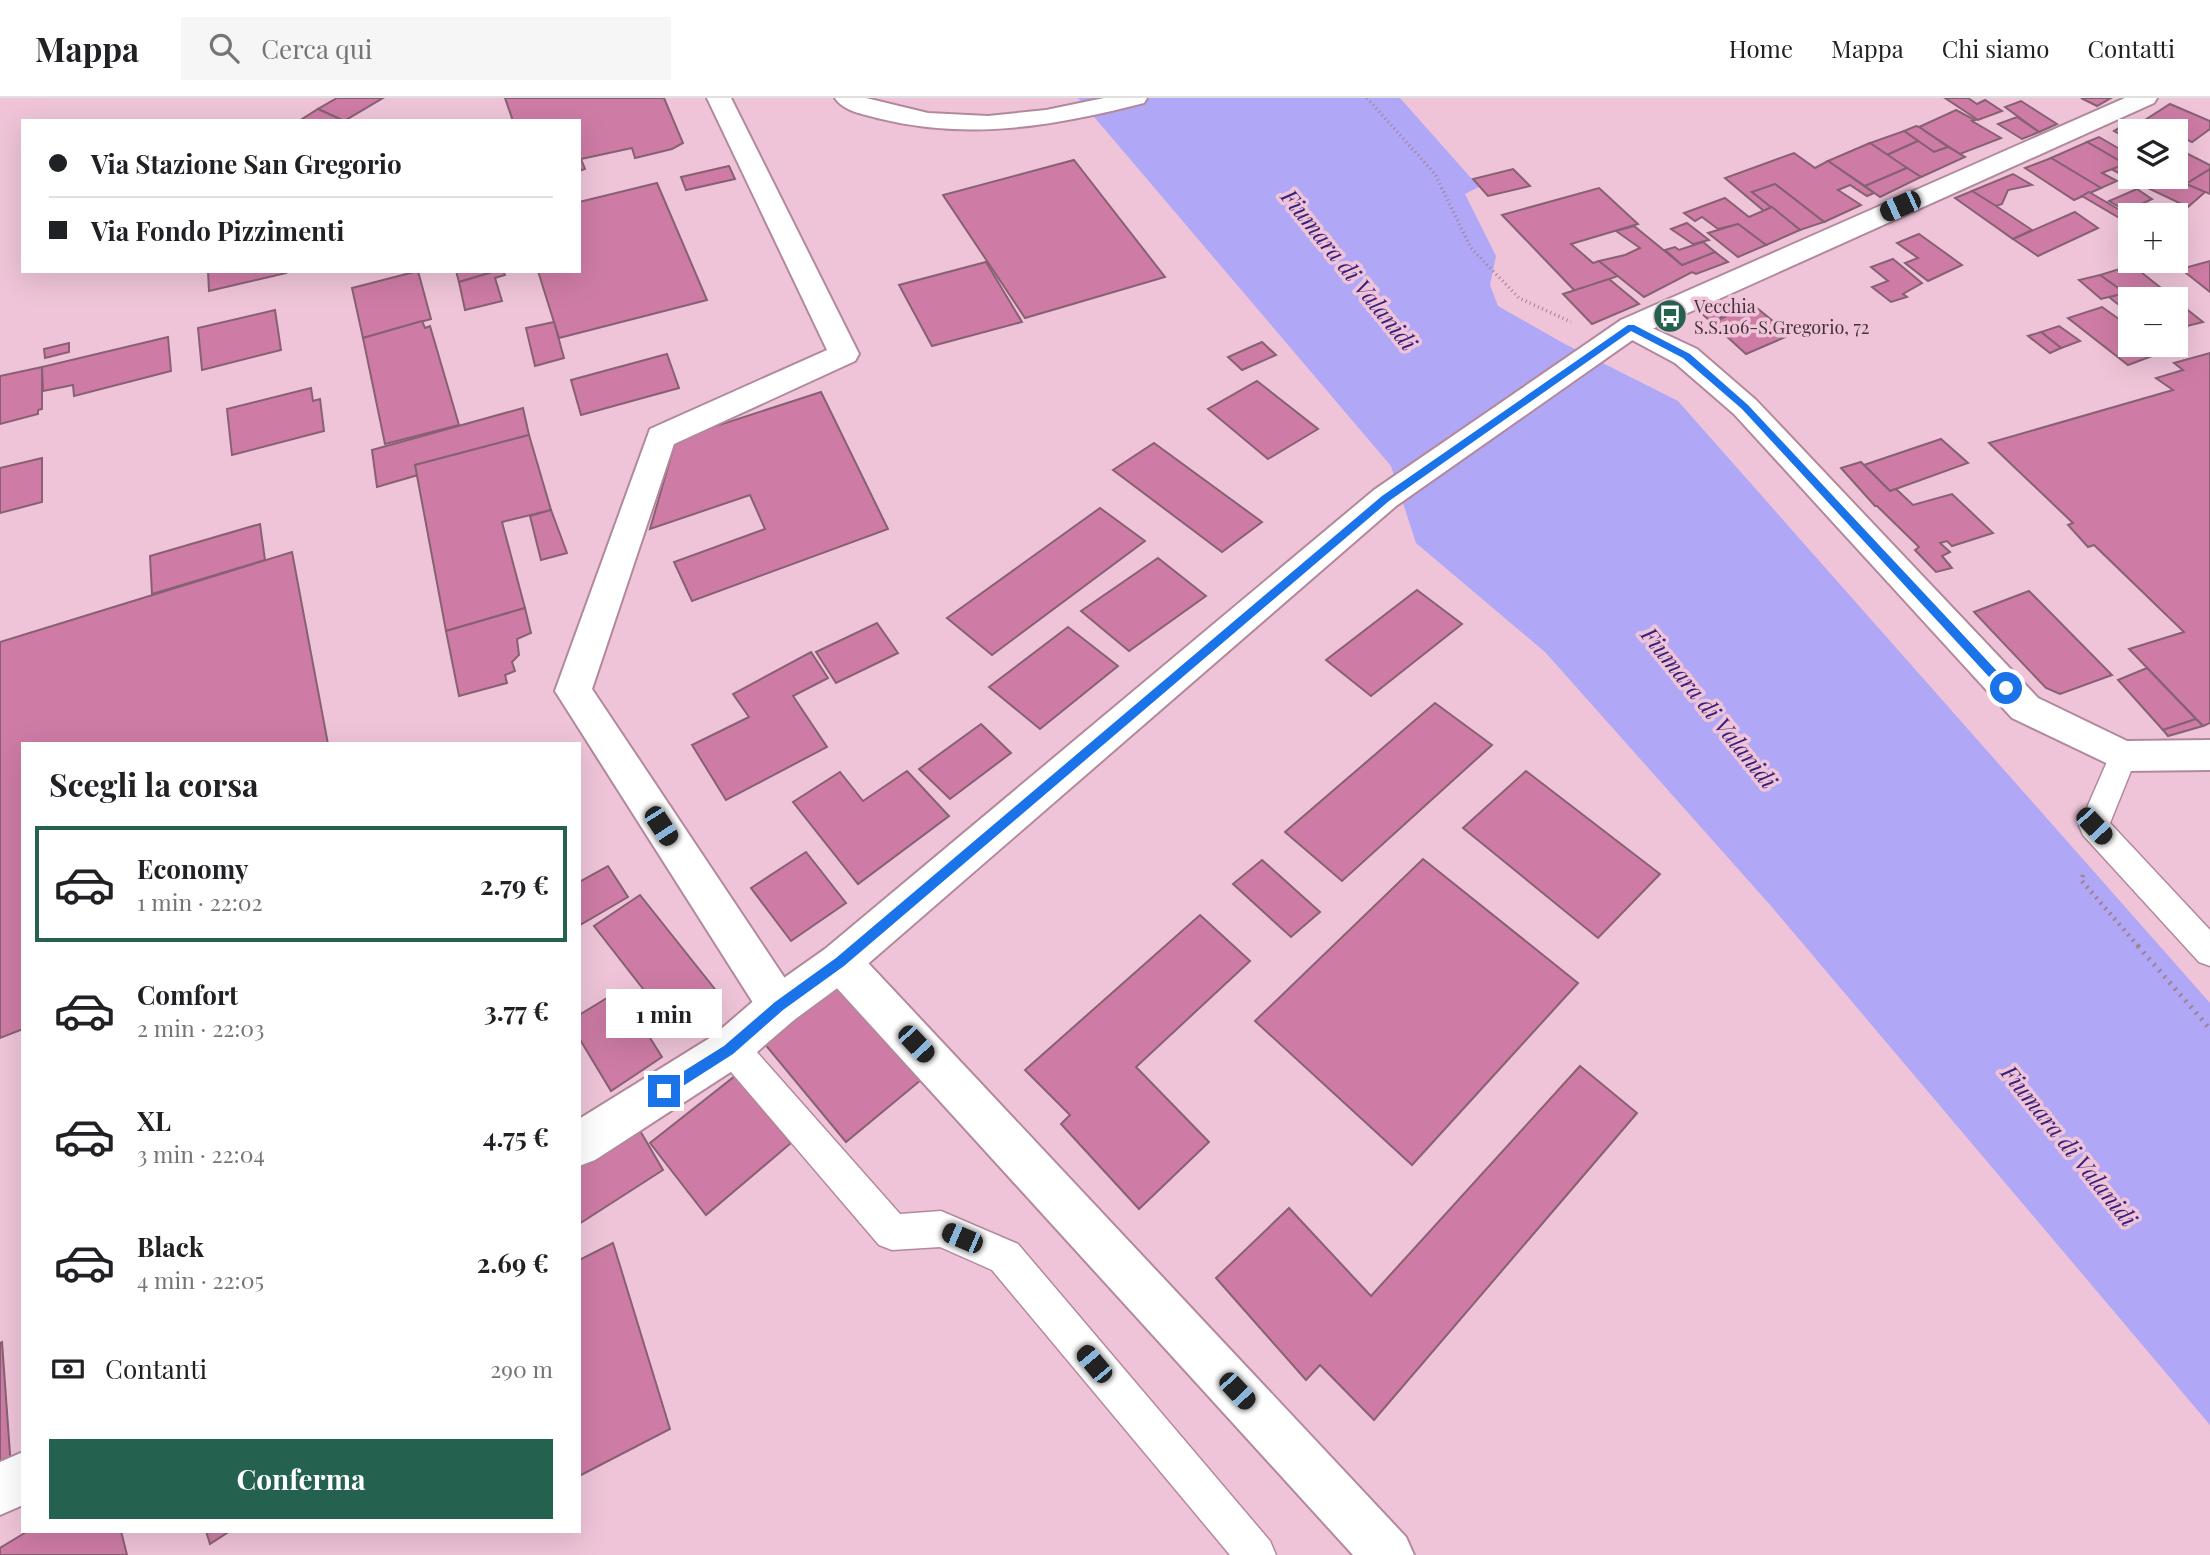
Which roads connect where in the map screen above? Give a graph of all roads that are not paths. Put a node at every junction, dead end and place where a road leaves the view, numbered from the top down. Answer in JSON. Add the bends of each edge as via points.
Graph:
{"nodes":[{"id":1,"x":719,"y":98,"type":"edge"},
{"id":2,"x":847,"y":98,"type":"edge"},
{"id":3,"x":1135,"y":98,"type":"edge"},
{"id":4,"x":2145,"y":98,"type":"edge"},
{"id":5,"x":1615,"y":338,"type":"junction"},
{"id":6,"x":2210,"y":755,"type":"edge"},
{"id":7,"x":2123,"y":756,"type":"junction"},
{"id":8,"x":2210,"y":952,"type":"edge"},
{"id":9,"x":840,"y":962,"type":"junction"},
{"id":10,"x":779,"y":1006,"type":"junction"},
{"id":11,"x":728,"y":1050,"type":"junction"},
{"id":12,"x":581,"y":1143,"type":"edge"},
{"id":13,"x":21,"y":1478,"type":"edge"},
{"id":14,"x":0,"y":1490,"type":"edge"},
{"id":15,"x":1256,"y":1555,"type":"edge"},
{"id":16,"x":1388,"y":1555,"type":"edge"}],
"edges":[{"from":1,"to":10,"type":"street","via":[[844,354],[661,437],[573,691]]},
{"from":2,"to":3,"type":"street","via":[[860,106],[917,119],[978,125],[1062,116]]},
{"from":4,"to":5,"type":"street"},
{"from":5,"to":7,"type":"street","via":[[1686,356],[1745,407],[2025,708]]},
{"from":5,"to":9,"type":"street","via":[[1385,498]]},
{"from":6,"to":7,"type":"street"},
{"from":7,"to":8,"type":"lane","via":[[2094,826]]},
{"from":9,"to":10,"type":"street"},
{"from":9,"to":16,"type":"street"},
{"from":10,"to":11,"type":"street"},
{"from":11,"to":12,"type":"street"},
{"from":11,"to":15,"type":"lane","via":[[743,1061],[892,1232],[941,1229],[1005,1257]]},
{"from":13,"to":14,"type":"street"}]}
